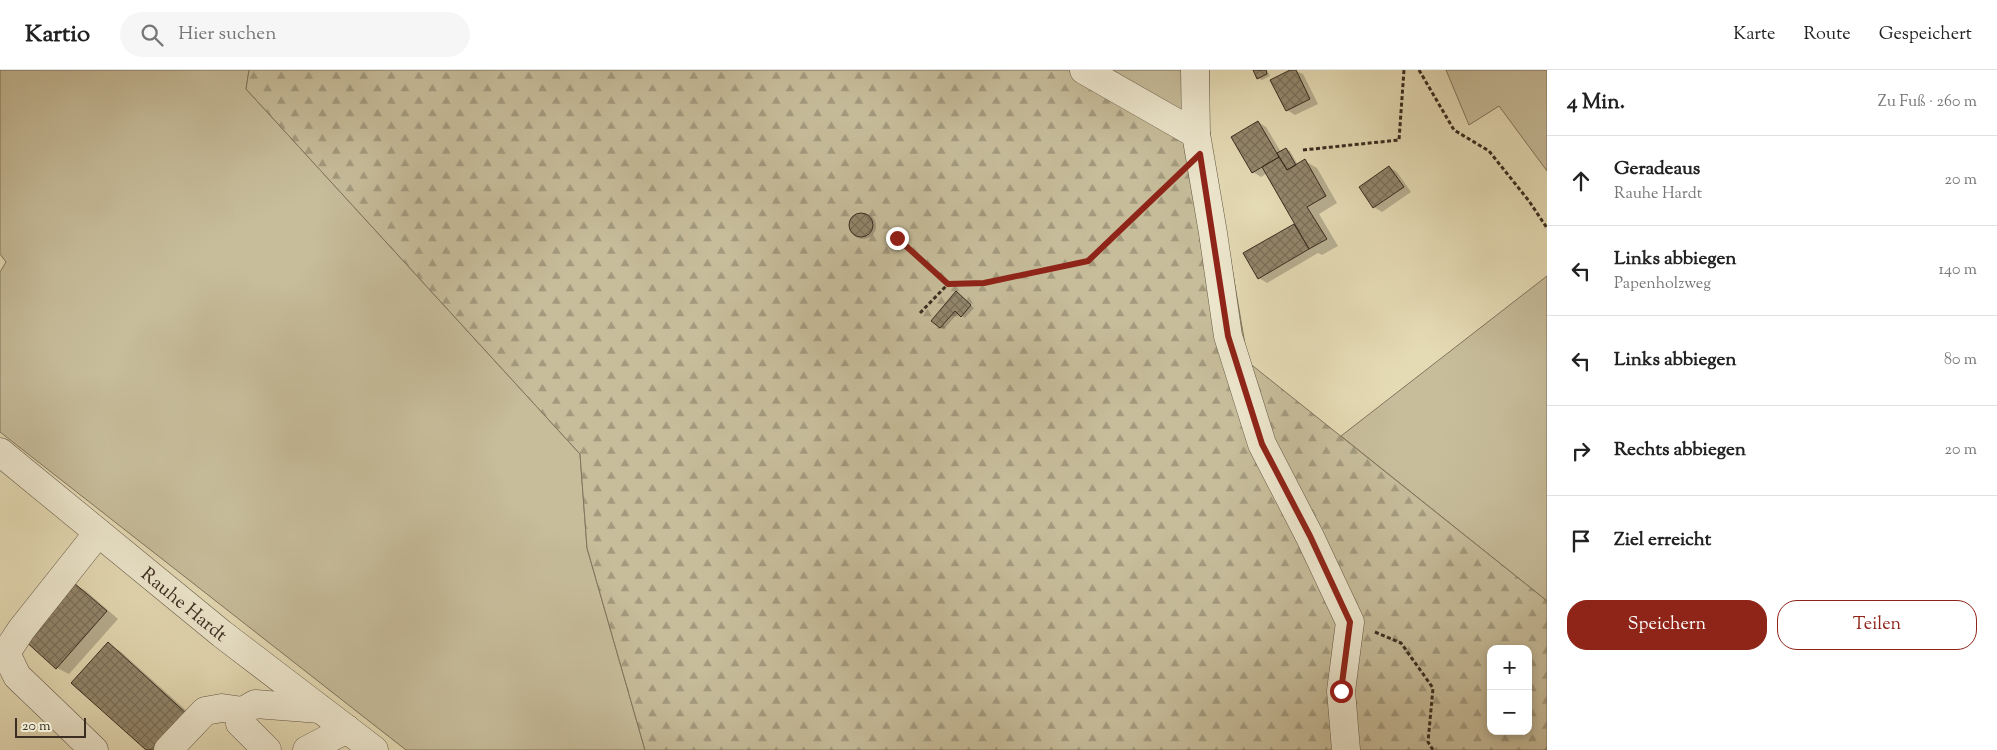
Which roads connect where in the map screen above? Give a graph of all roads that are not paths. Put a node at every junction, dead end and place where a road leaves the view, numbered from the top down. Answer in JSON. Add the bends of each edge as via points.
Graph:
{"nodes":[{"id":1,"x":1084,"y":70,"type":"edge"},
{"id":2,"x":1195,"y":70,"type":"edge"},
{"id":3,"x":1198,"y":144,"type":"junction"},
{"id":4,"x":0,"y":452,"type":"edge"},
{"id":5,"x":98,"y":533,"type":"junction"},
{"id":6,"x":320,"y":709,"type":"junction"},
{"id":7,"x":243,"y":711,"type":"junction"},
{"id":8,"x":347,"y":729,"type":"junction"},
{"id":9,"x":94,"y":750,"type":"edge"},
{"id":10,"x":168,"y":750,"type":"edge"},
{"id":11,"x":267,"y":750,"type":"edge"},
{"id":12,"x":307,"y":750,"type":"edge"},
{"id":13,"x":374,"y":750,"type":"edge"},
{"id":14,"x":1346,"y":750,"type":"edge"}],
"edges":[{"from":1,"to":3,"type":"street"},
{"from":2,"to":3,"type":"street"},
{"from":3,"to":14,"type":"street","via":[[1228,336],[1236,363],[1262,444],[1350,622],[1341,691]]},
{"from":4,"to":5,"type":"street","name":"Rauhe Hardt"},
{"from":5,"to":6,"type":"street","name":"Rauhe Hardt"},
{"from":5,"to":9,"type":"street","via":[[6,653],[17,676]]},
{"from":6,"to":7,"type":"street","via":[[255,704]]},
{"from":6,"to":8,"type":"street","name":"Rauhe Hardt"},
{"from":7,"to":10,"type":"street","via":[[222,708],[205,711]]},
{"from":7,"to":11,"type":"street","via":[[240,723]]},
{"from":8,"to":12,"type":"street"},
{"from":8,"to":13,"type":"street","name":"Rauhe Hardt"}]}
